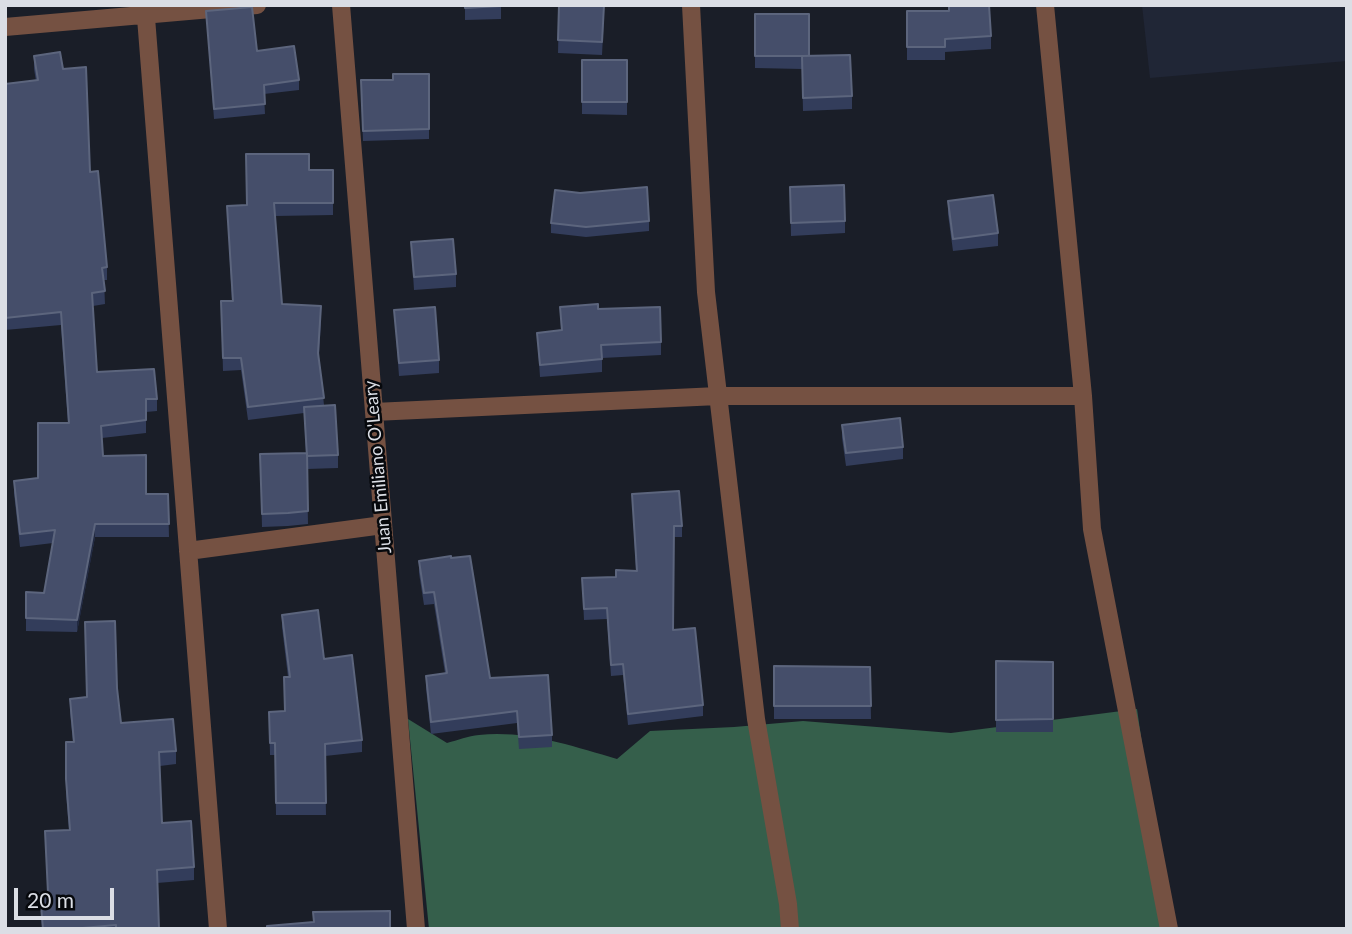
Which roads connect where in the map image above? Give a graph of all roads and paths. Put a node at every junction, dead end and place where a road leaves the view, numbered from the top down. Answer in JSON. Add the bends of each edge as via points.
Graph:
{"nodes":[{"id":1,"x":257,"y":5,"type":"edge"},
{"id":2,"x":341,"y":5,"type":"edge"},
{"id":3,"x":691,"y":5,"type":"edge"},
{"id":4,"x":1045,"y":5,"type":"edge"},
{"id":5,"x":145,"y":10,"type":"edge"},
{"id":6,"x":5,"y":27,"type":"edge"},
{"id":7,"x":718,"y":396,"type":"junction"},
{"id":8,"x":1083,"y":396,"type":"junction"},
{"id":9,"x":374,"y":412,"type":"junction"},
{"id":10,"x":383,"y":525,"type":"junction"},
{"id":11,"x":188,"y":551,"type":"junction"},
{"id":12,"x":218,"y":929,"type":"edge"},
{"id":13,"x":416,"y":929,"type":"edge"},
{"id":14,"x":790,"y":929,"type":"edge"},
{"id":15,"x":1170,"y":929,"type":"edge"}],
"edges":[{"from":1,"to":5,"type":"street"},
{"from":2,"to":9,"type":"street","name":"Juan Emiliano O'Leary"},
{"from":3,"to":7,"type":"street","via":[[706,292]]},
{"from":4,"to":8,"type":"street"},
{"from":5,"to":6,"type":"street"},
{"from":5,"to":11,"type":"street"},
{"from":7,"to":8,"type":"street"},
{"from":7,"to":9,"type":"street"},
{"from":7,"to":14,"type":"street","via":[[756,719]]},
{"from":8,"to":15,"type":"street","via":[[1092,530]]},
{"from":9,"to":10,"type":"street","name":"Juan Emiliano O'Leary"},
{"from":10,"to":11,"type":"street"},
{"from":10,"to":13,"type":"street","name":"Juan Emiliano O'Leary"},
{"from":11,"to":12,"type":"street"}]}
